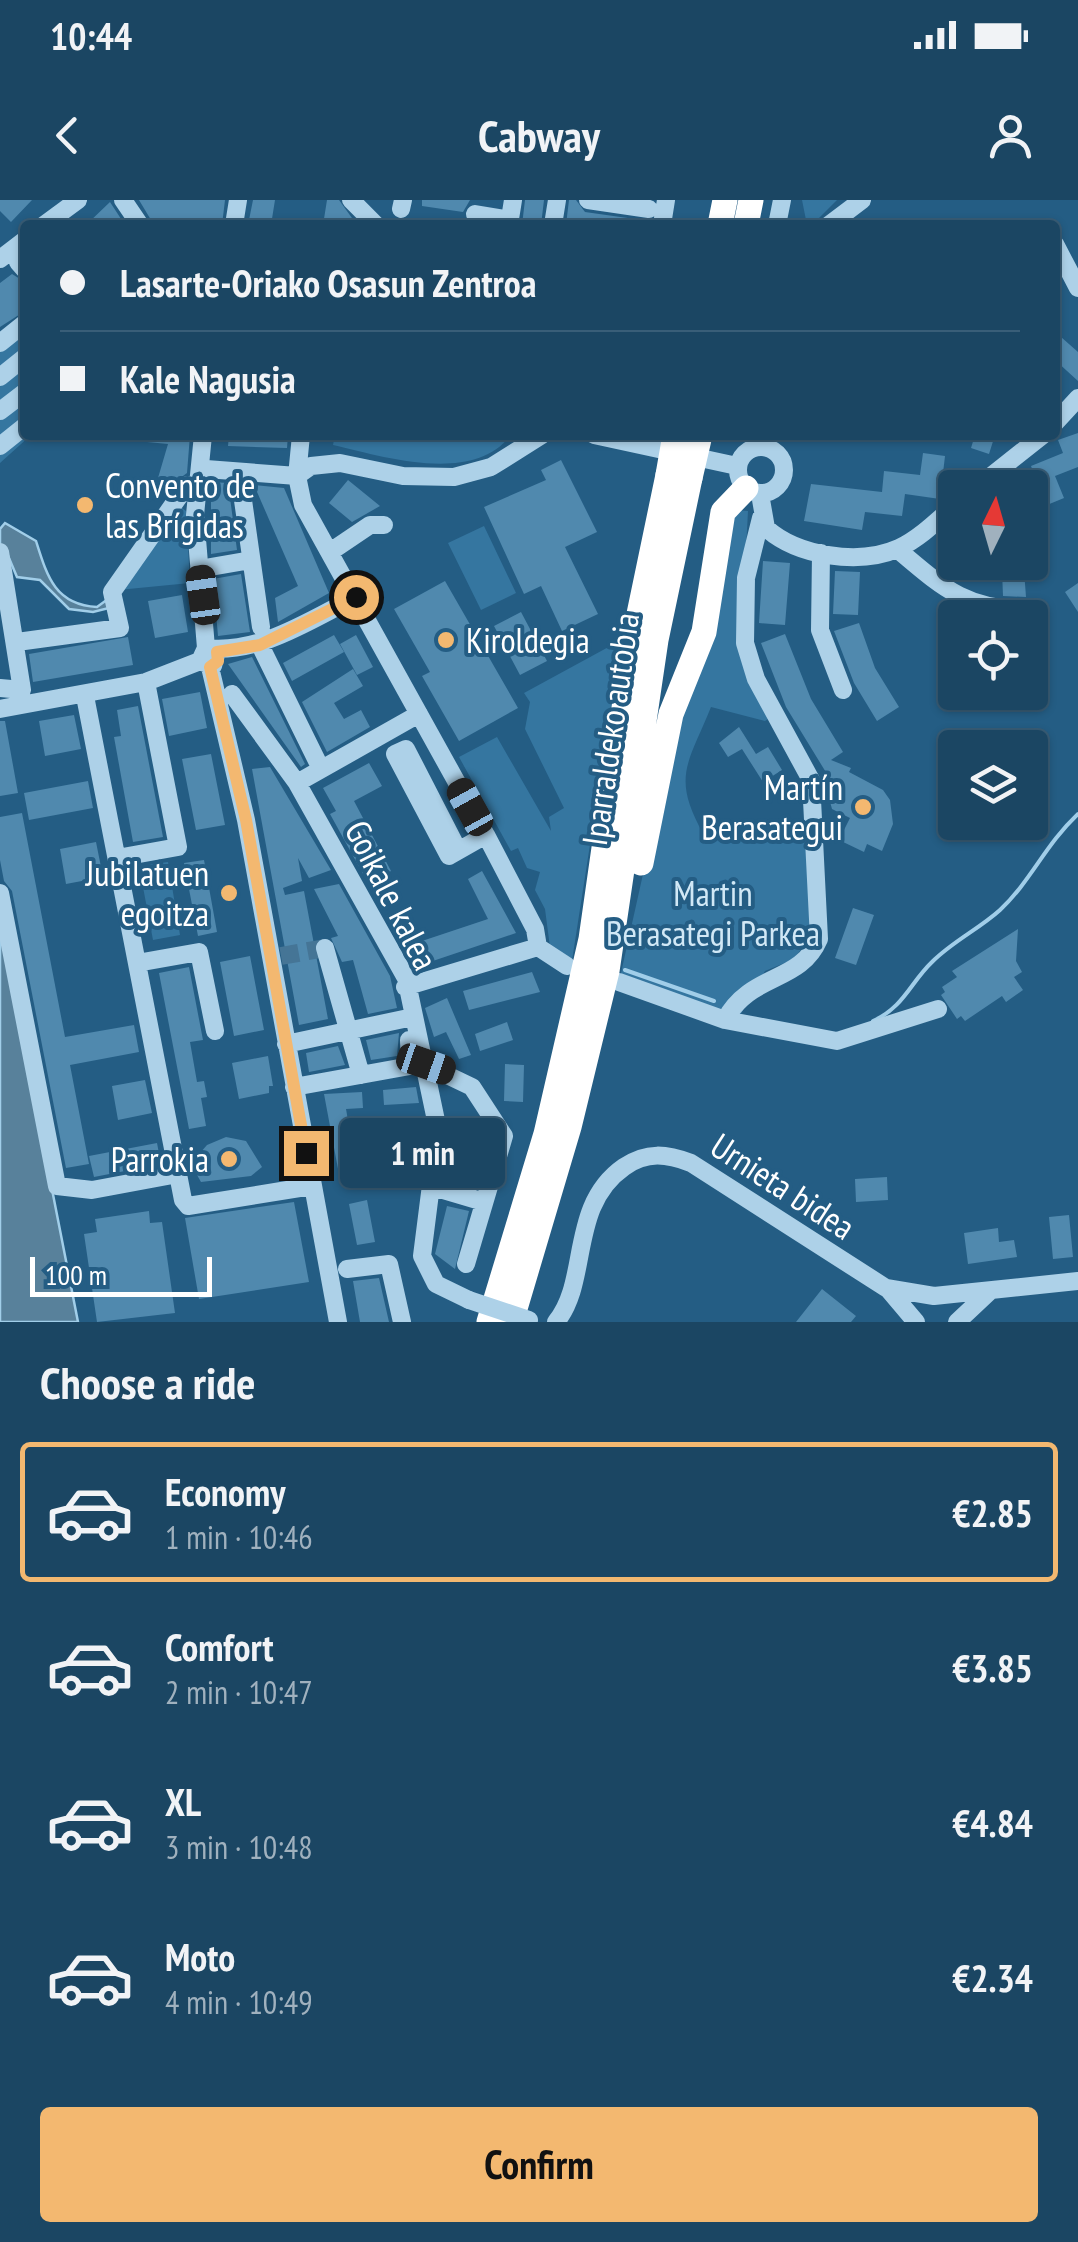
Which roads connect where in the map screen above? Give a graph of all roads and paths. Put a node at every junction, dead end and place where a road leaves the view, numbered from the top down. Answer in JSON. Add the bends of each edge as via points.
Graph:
{"nodes":[{"id":1,"x":78,"y":200,"type":"edge"},
{"id":2,"x":351,"y":200,"type":"edge"},
{"id":3,"x":588,"y":200,"type":"edge"},
{"id":4,"x":862,"y":200,"type":"edge"},
{"id":5,"x":615,"y":202,"type":"edge"},
{"id":6,"x":657,"y":205,"type":"edge"},
{"id":7,"x":475,"y":211,"type":"edge"},
{"id":8,"x":838,"y":212,"type":"edge"},
{"id":9,"x":63,"y":215,"type":"edge"},
{"id":10,"x":371,"y":220,"type":"edge"},
{"id":11,"x":504,"y":220,"type":"edge"},
{"id":12,"x":1060,"y":254,"type":"edge"},
{"id":13,"x":1078,"y":288,"type":"edge"},
{"id":14,"x":20,"y":327,"type":"edge"},
{"id":15,"x":0,"y":343,"type":"edge"},
{"id":16,"x":20,"y":361,"type":"edge"},
{"id":17,"x":0,"y":377,"type":"edge"},
{"id":18,"x":20,"y":396,"type":"edge"},
{"id":19,"x":1078,"y":398,"type":"edge"},
{"id":20,"x":0,"y":411,"type":"edge"},
{"id":21,"x":1060,"y":418,"type":"edge"},
{"id":22,"x":20,"y":430,"type":"edge"},
{"id":23,"x":202,"y":440,"type":"edge"},
{"id":24,"x":301,"y":440,"type":"edge"},
{"id":25,"x":534,"y":440,"type":"edge"},
{"id":26,"x":675,"y":440,"type":"edge"},
{"id":27,"x":698,"y":440,"type":"edge"},
{"id":28,"x":759,"y":440,"type":"edge"},
{"id":29,"x":1037,"y":440,"type":"edge"},
{"id":30,"x":642,"y":441,"type":"edge"},
{"id":31,"x":0,"y":446,"type":"edge"},
{"id":32,"x":206,"y":470,"type":"dead end"},
{"id":33,"x":999,"y":470,"type":"edge"},
{"id":34,"x":238,"y":472,"type":"junction"},
{"id":35,"x":297,"y":476,"type":"junction"},
{"id":36,"x":679,"y":477,"type":"junction"},
{"id":37,"x":748,"y":483,"type":"junction"},
{"id":38,"x":188,"y":485,"type":"dead end"},
{"id":39,"x":761,"y":518,"type":"junction"},
{"id":40,"x":938,"y":518,"type":"edge"},
{"id":41,"x":384,"y":525,"type":"dead end"},
{"id":42,"x":897,"y":549,"type":"junction"},
{"id":43,"x":0,"y":552,"type":"edge"},
{"id":44,"x":330,"y":552,"type":"junction"},
{"id":45,"x":822,"y":553,"type":"junction"},
{"id":46,"x":252,"y":560,"type":"junction"},
{"id":47,"x":200,"y":569,"type":"junction"},
{"id":48,"x":356,"y":597,"type":"junction"},
{"id":49,"x":962,"y":600,"type":"edge"},
{"id":50,"x":261,"y":636,"type":"junction"},
{"id":51,"x":17,"y":642,"type":"junction"},
{"id":52,"x":208,"y":657,"type":"junction"},
{"id":53,"x":146,"y":682,"type":"junction"},
{"id":54,"x":1,"y":683,"type":"edge"},
{"id":55,"x":843,"y":690,"type":"dead end"},
{"id":56,"x":232,"y":694,"type":"dead end"},
{"id":57,"x":85,"y":696,"type":"junction"},
{"id":58,"x":0,"y":709,"type":"edge"},
{"id":59,"x":419,"y":714,"type":"junction"},
{"id":60,"x":321,"y":768,"type":"junction"},
{"id":61,"x":297,"y":783,"type":"junction"},
{"id":62,"x":486,"y":835,"type":"junction"},
{"id":63,"x":458,"y":850,"type":"junction"},
{"id":64,"x":117,"y":858,"type":"junction"},
{"id":65,"x":0,"y":893,"type":"edge"},
{"id":66,"x":538,"y":947,"type":"junction"},
{"id":67,"x":324,"y":948,"type":"dead end"},
{"id":68,"x":137,"y":962,"type":"junction"},
{"id":69,"x":568,"y":966,"type":"dead end"},
{"id":70,"x":613,"y":977,"type":"junction"},
{"id":71,"x":405,"y":987,"type":"junction"},
{"id":72,"x":938,"y":1008,"type":"dead end"},
{"id":73,"x":408,"y":1018,"type":"junction"},
{"id":74,"x":725,"y":1020,"type":"junction"},
{"id":75,"x":215,"y":1031,"type":"dead end"},
{"id":76,"x":350,"y":1034,"type":"junction"},
{"id":77,"x":286,"y":1044,"type":"junction"},
{"id":78,"x":426,"y":1064,"type":"junction"},
{"id":79,"x":361,"y":1075,"type":"junction"},
{"id":80,"x":294,"y":1087,"type":"junction"},
{"id":81,"x":178,"y":1174,"type":"junction"},
{"id":82,"x":312,"y":1186,"type":"junction"},
{"id":83,"x":430,"y":1186,"type":"junction"},
{"id":84,"x":484,"y":1202,"type":"junction"},
{"id":85,"x":466,"y":1264,"type":"dead end"},
{"id":86,"x":348,"y":1269,"type":"dead end"},
{"id":87,"x":1078,"y":1282,"type":"edge"},
{"id":88,"x":886,"y":1288,"type":"junction"},
{"id":89,"x":922,"y":1295,"type":"junction"},
{"id":90,"x":960,"y":1309,"type":"edge"},
{"id":91,"x":915,"y":1319,"type":"edge"},
{"id":92,"x":525,"y":1321,"type":"edge"},
{"id":93,"x":560,"y":1321,"type":"edge"},
{"id":94,"x":338,"y":1322,"type":"edge"},
{"id":95,"x":402,"y":1322,"type":"edge"},
{"id":96,"x":488,"y":1322,"type":"edge"}],
"edges":[{"from":1,"to":9,"type":"street"},
{"from":2,"to":10,"type":"street"},
{"from":3,"to":5,"type":"street"},
{"from":4,"to":8,"type":"street"},
{"from":5,"to":6,"type":"street"},
{"from":7,"to":11,"type":"street"},
{"from":12,"to":13,"type":"street"},
{"from":14,"to":15,"type":"street"},
{"from":16,"to":17,"type":"street"},
{"from":18,"to":20,"type":"street"},
{"from":19,"to":21,"type":"street"},
{"from":22,"to":31,"type":"street"},
{"from":23,"to":47,"type":"street","via":[[194,497]]},
{"from":24,"to":35,"type":"street"},
{"from":25,"to":35,"type":"street","via":[[491,468],[454,478],[340,463],[311,466]]},
{"from":26,"to":36,"type":"highway","name":"Iparraldeko autobia","bridge":true},
{"from":27,"to":36,"type":"highway","name":"Iparraldeko autobia","bridge":true},
{"from":28,"to":37,"type":"street","via":[[748,450]]},
{"from":28,"to":37,"type":"street","via":[[777,453],[785,470],[779,486]]},
{"from":29,"to":33,"type":"street"},
{"from":30,"to":37,"type":"street"},
{"from":32,"to":34,"type":"street"},
{"from":34,"to":35,"type":"street"},
{"from":34,"to":46,"type":"street"},
{"from":35,"to":44,"type":"street","via":[[303,505]]},
{"from":36,"to":70,"type":"highway","name":"Iparraldeko autobia"},
{"from":36,"to":96,"type":"highway","name":"Iparraldeko autobia","via":[[634,638],[584,973],[546,1134]]},
{"from":37,"to":39,"type":"street"},
{"from":37,"to":70,"type":"highway","via":[[723,512],[704,632],[671,714]]},
{"from":38,"to":51,"type":"street","via":[[112,592],[120,628]]},
{"from":39,"to":45,"type":"street","via":[[784,542]]},
{"from":39,"to":74,"type":"street","via":[[746,578],[743,628],[756,680],[810,780],[819,939],[807,961],[760,982]]},
{"from":40,"to":42,"type":"street"},
{"from":41,"to":44,"type":"street","via":[[370,525]]},
{"from":42,"to":45,"type":"street"},
{"from":42,"to":49,"type":"street"},
{"from":43,"to":51,"type":"street"},
{"from":44,"to":48,"type":"street"},
{"from":45,"to":55,"type":"street","via":[[820,630]]},
{"from":46,"to":47,"type":"street"},
{"from":46,"to":50,"type":"street"},
{"from":47,"to":52,"type":"street"},
{"from":48,"to":50,"type":"street"},
{"from":48,"to":59,"type":"street"},
{"from":50,"to":52,"type":"street"},
{"from":50,"to":60,"type":"street"},
{"from":51,"to":54,"type":"street","via":[[22,690]]},
{"from":52,"to":53,"type":"street"},
{"from":52,"to":77,"type":"street"},
{"from":53,"to":57,"type":"street"},
{"from":53,"to":64,"type":"street","via":[[178,847]]},
{"from":56,"to":61,"type":"street","name":"Goikale kalea"},
{"from":57,"to":58,"type":"street"},
{"from":57,"to":64,"type":"street"},
{"from":59,"to":60,"type":"street"},
{"from":59,"to":62,"type":"street"},
{"from":60,"to":61,"type":"street"},
{"from":61,"to":71,"type":"street","name":"Goikale kalea","via":[[406,978]]},
{"from":62,"to":63,"type":"street"},
{"from":62,"to":66,"type":"street"},
{"from":63,"to":63,"type":"street","via":[[406,748],[395,754],[449,856]]},
{"from":64,"to":68,"type":"street"},
{"from":65,"to":81,"type":"street","via":[[57,1186],[92,1190]]},
{"from":66,"to":69,"type":"street"},
{"from":66,"to":71,"type":"street"},
{"from":67,"to":76,"type":"street"},
{"from":68,"to":75,"type":"street","via":[[199,952]]},
{"from":68,"to":81,"type":"street"},
{"from":70,"to":74,"type":"street"},
{"from":70,"to":92,"type":"highway","name":"Iparraldeko autobia","via":[[569,1127]]},
{"from":71,"to":73,"type":"street","name":"Goikale kalea"},
{"from":72,"to":74,"type":"street","via":[[837,1041]]},
{"from":73,"to":76,"type":"street"},
{"from":73,"to":78,"type":"street","name":"Goikale kalea"},
{"from":73,"to":79,"type":"street","via":[[410,1066]]},
{"from":76,"to":77,"type":"street"},
{"from":76,"to":79,"type":"street"},
{"from":77,"to":80,"type":"street"},
{"from":78,"to":83,"type":"street","name":"Goikale kalea","via":[[438,1130]]},
{"from":78,"to":84,"type":"street","via":[[472,1087],[504,1136]]},
{"from":79,"to":80,"type":"street"},
{"from":80,"to":82,"type":"street"},
{"from":81,"to":82,"type":"street","via":[[188,1206]]},
{"from":82,"to":94,"type":"street"},
{"from":83,"to":84,"type":"street"},
{"from":83,"to":92,"type":"street","name":"Goikale kalea","bridge":true,"via":[[422,1242],[424,1264],[436,1284]]},
{"from":84,"to":85,"type":"street"},
{"from":86,"to":95,"type":"street","via":[[389,1264]]},
{"from":87,"to":90,"type":"street","via":[[991,1291]]},
{"from":88,"to":89,"type":"street","name":"Urnieta bidea"},
{"from":88,"to":91,"type":"street"},
{"from":88,"to":93,"type":"street","name":"Urnieta bidea","via":[[692,1163],[655,1154],[608,1178],[595,1198]]},
{"from":89,"to":90,"type":"street","name":"Urnieta bidea"},
{"from":89,"to":91,"type":"street"}]}
